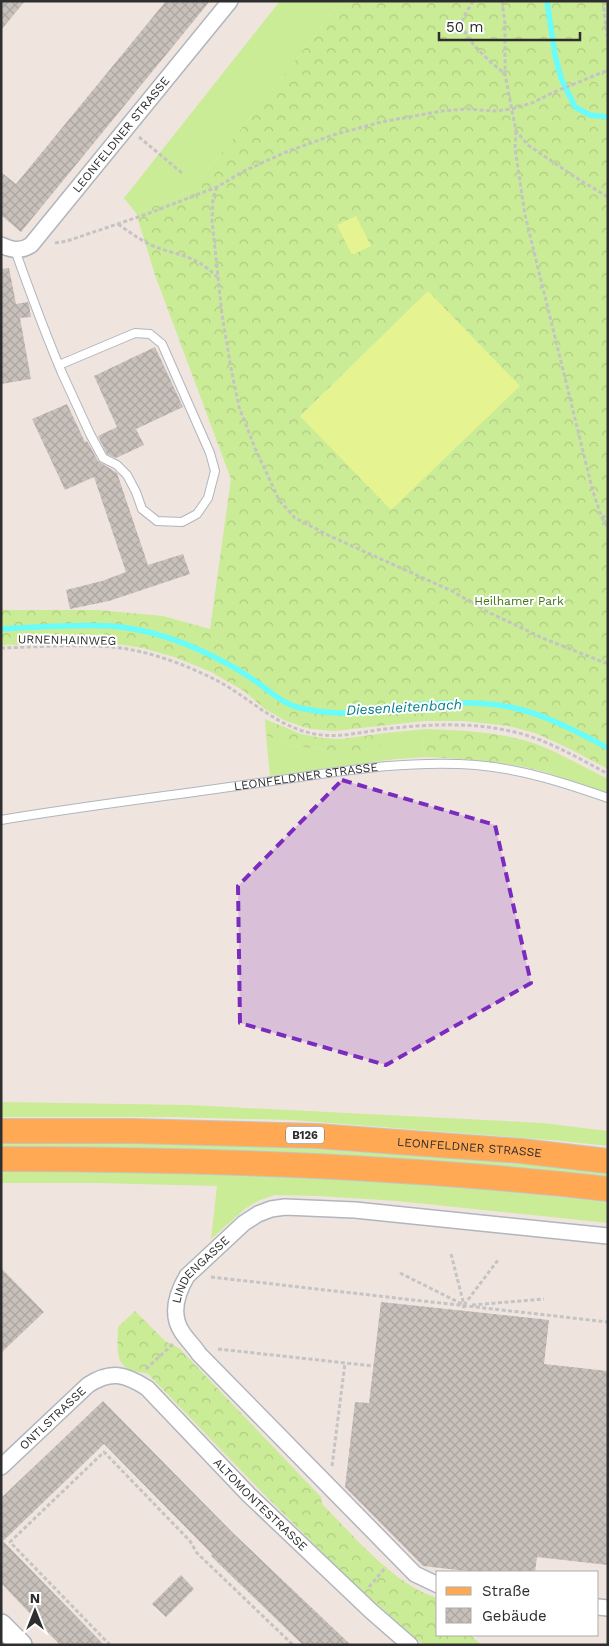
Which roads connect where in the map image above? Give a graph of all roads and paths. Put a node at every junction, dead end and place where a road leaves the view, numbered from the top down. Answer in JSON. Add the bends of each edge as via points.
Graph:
{"nodes":[{"id":1,"x":230,"y":1,"type":"edge"},
{"id":2,"x":473,"y":1,"type":"edge"},
{"id":3,"x":502,"y":1,"type":"edge"},
{"id":4,"x":603,"y":1,"type":"edge"},
{"id":5,"x":608,"y":44,"type":"edge"},
{"id":6,"x":608,"y":70,"type":"edge"},
{"id":7,"x":505,"y":74,"type":"junction"},
{"id":8,"x":512,"y":109,"type":"junction"},
{"id":9,"x":127,"y":127,"type":"junction"},
{"id":10,"x":516,"y":131,"type":"junction"},
{"id":11,"x":182,"y":173,"type":"dead end"},
{"id":12,"x":217,"y":187,"type":"junction"},
{"id":13,"x":608,"y":197,"type":"edge"},
{"id":14,"x":118,"y":224,"type":"junction"},
{"id":15,"x":48,"y":244,"type":"dead end"},
{"id":16,"x":8,"y":248,"type":"edge"},
{"id":17,"x":217,"y":278,"type":"junction"},
{"id":18,"x":59,"y":365,"type":"junction"},
{"id":19,"x":608,"y":514,"type":"edge"},
{"id":20,"x":602,"y":518,"type":"junction"},
{"id":21,"x":608,"y":528,"type":"edge"},
{"id":22,"x":1,"y":648,"type":"edge"},
{"id":23,"x":608,"y":664,"type":"edge"},
{"id":24,"x":608,"y":774,"type":"edge"},
{"id":25,"x":608,"y":798,"type":"edge"},
{"id":26,"x":1,"y":820,"type":"edge"},
{"id":27,"x":1,"y":1131,"type":"edge"},
{"id":28,"x":1,"y":1159,"type":"edge"},
{"id":29,"x":608,"y":1161,"type":"edge"},
{"id":30,"x":608,"y":1189,"type":"edge"},
{"id":31,"x":608,"y":1236,"type":"edge"},
{"id":32,"x":451,"y":1254,"type":"dead end"},
{"id":33,"x":498,"y":1260,"type":"dead end"},
{"id":34,"x":400,"y":1272,"type":"dead end"},
{"id":35,"x":206,"y":1276,"type":"dead end"},
{"id":36,"x":544,"y":1299,"type":"dead end"},
{"id":37,"x":464,"y":1305,"type":"junction"},
{"id":38,"x":463,"y":1311,"type":"dead end"},
{"id":39,"x":608,"y":1322,"type":"edge"},
{"id":40,"x":193,"y":1346,"type":"junction"},
{"id":41,"x":345,"y":1363,"type":"junction"},
{"id":42,"x":373,"y":1366,"type":"dead end"},
{"id":43,"x":142,"y":1372,"type":"dead end"},
{"id":44,"x":108,"y":1375,"type":"joint"},
{"id":45,"x":1,"y":1467,"type":"edge"},
{"id":46,"x":330,"y":1487,"type":"junction"},
{"id":47,"x":389,"y":1564,"type":"dead end"},
{"id":48,"x":436,"y":1584,"type":"edge"},
{"id":49,"x":359,"y":1599,"type":"junction"},
{"id":50,"x":1,"y":1625,"type":"edge"},
{"id":51,"x":21,"y":1645,"type":"edge"},
{"id":52,"x":110,"y":1645,"type":"edge"},
{"id":53,"x":293,"y":1645,"type":"edge"},
{"id":54,"x":410,"y":1645,"type":"edge"}],
"edges":[{"from":1,"to":9,"type":"street","name":"LEONFELDNER STRASSE"},
{"from":2,"to":7,"type":"path","via":[[463,19],[464,30],[477,49]]},
{"from":3,"to":7,"type":"path"},
{"from":4,"to":5,"type":"path"},
{"from":6,"to":8,"type":"path"},
{"from":7,"to":8,"type":"path"},
{"from":8,"to":10,"type":"path"},
{"from":8,"to":12,"type":"path","via":[[442,111],[381,122],[286,152]]},
{"from":9,"to":11,"type":"path"},
{"from":9,"to":16,"type":"street","name":"LEONFELDNER STRASSE","via":[[31,245]]},
{"from":10,"to":13,"type":"path","via":[[528,145]]},
{"from":10,"to":20,"type":"path","via":[[515,148],[525,215]]},
{"from":12,"to":14,"type":"path"},
{"from":12,"to":17,"type":"path","via":[[212,220]]},
{"from":14,"to":15,"type":"path"},
{"from":14,"to":17,"type":"path","via":[[150,244],[197,260]]},
{"from":16,"to":18,"type":"lane"},
{"from":17,"to":23,"type":"path","via":[[239,407],[279,500],[295,518],[452,591],[545,639]]},
{"from":18,"to":18,"type":"lane","via":[[103,458],[127,475],[142,509],[157,521],[182,522],[197,514],[208,498],[215,471],[162,344],[150,334],[136,333]]},
{"from":19,"to":20,"type":"path"},
{"from":20,"to":21,"type":"path"},
{"from":22,"to":24,"type":"path","name":"URNENHAINWEG","via":[[112,647],[138,652],[166,659],[217,681],[270,716],[315,734],[463,725],[511,731],[559,748]]},
{"from":25,"to":26,"type":"lane","name":"LEONFELDNER STRASSE","via":[[544,777],[510,770],[470,765],[413,764],[341,771]]},
{"from":27,"to":29,"type":"main road","name":"LEONFELDNER STRASSE","number":"B126","via":[[317,1136],[521,1151]]},
{"from":28,"to":30,"type":"main road","via":[[317,1165]]},
{"from":31,"to":40,"type":"street","name":"LINDENGASSE","via":[[355,1210],[271,1209],[244,1223],[186,1276],[176,1301],[176,1316],[181,1331]]},
{"from":32,"to":37,"type":"path"},
{"from":33,"to":37,"type":"path"},
{"from":34,"to":37,"type":"path"},
{"from":35,"to":37,"type":"path"},
{"from":36,"to":37,"type":"path"},
{"from":37,"to":38,"type":"path"},
{"from":37,"to":39,"type":"path"},
{"from":40,"to":41,"type":"path"},
{"from":40,"to":43,"type":"path","via":[[173,1344]]},
{"from":40,"to":46,"type":"street","name":"LINDENGASSE"},
{"from":41,"to":42,"type":"path"},
{"from":41,"to":46,"type":"path"},
{"from":44,"to":45,"type":"street","name":"ONTLSTRASSE","via":[[88,1385]]},
{"from":44,"to":49,"type":"street","name":"ALTOMONTESTRASSE","via":[[135,1380],[147,1388],[249,1495]]},
{"from":46,"to":48,"type":"street","name":"LINDENGASSE","via":[[415,1574]]},
{"from":47,"to":49,"type":"path"},
{"from":49,"to":54,"type":"street","name":"ALTOMONTESTRASSE"},
{"from":50,"to":51,"type":"main road"},
{"from":52,"to":53,"type":"path","via":[[10,1542],[104,1452],[190,1541],[197,1553]]}]}
